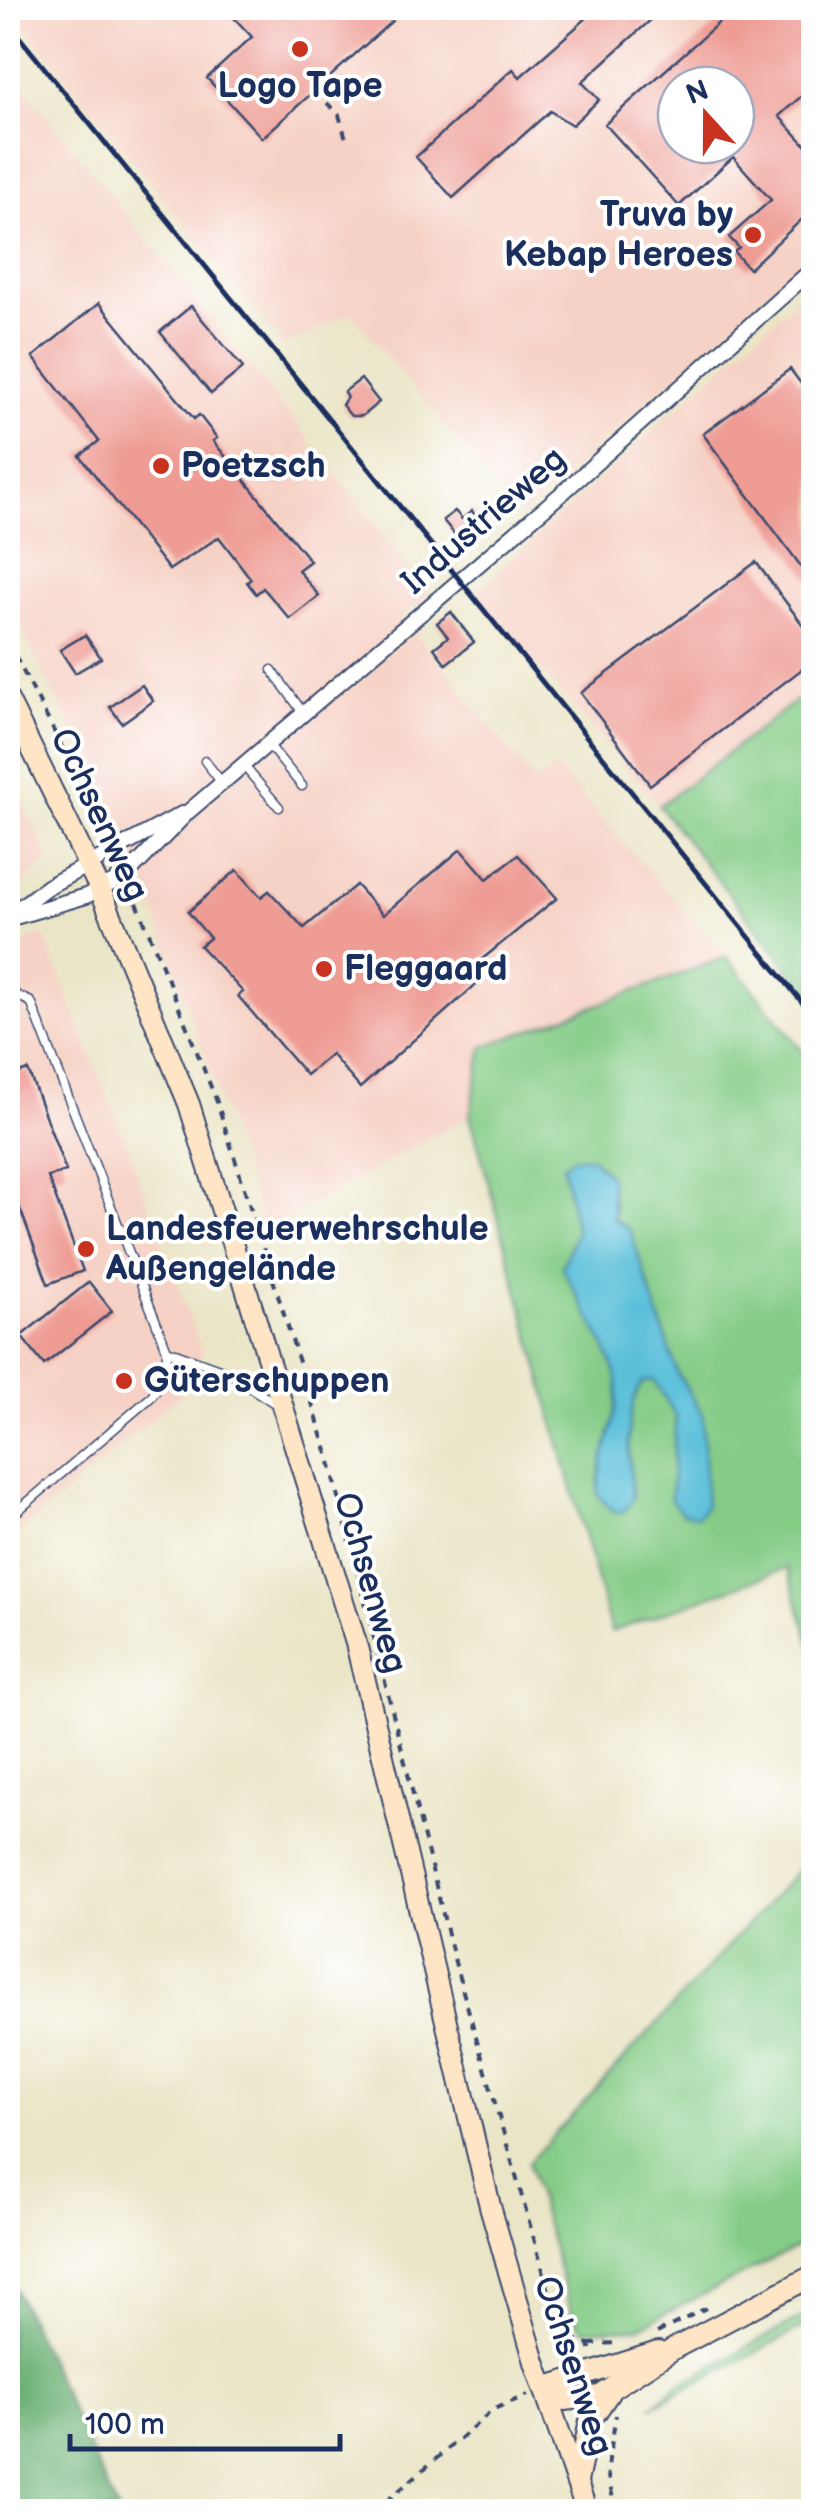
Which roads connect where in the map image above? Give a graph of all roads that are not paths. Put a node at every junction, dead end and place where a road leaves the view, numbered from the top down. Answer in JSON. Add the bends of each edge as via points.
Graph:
{"nodes":[{"id":1,"x":814,"y":268,"type":"edge"},
{"id":2,"x":272,"y":670,"type":"dead end"},
{"id":3,"x":8,"y":700,"type":"edge"},
{"id":4,"x":304,"y":714,"type":"junction"},
{"id":5,"x":268,"y":744,"type":"junction"},
{"id":6,"x":205,"y":761,"type":"dead end"},
{"id":7,"x":243,"y":765,"type":"junction"},
{"id":8,"x":222,"y":783,"type":"junction"},
{"id":9,"x":302,"y":786,"type":"dead end"},
{"id":10,"x":279,"y":808,"type":"dead end"},
{"id":11,"x":188,"y":812,"type":"junction"},
{"id":12,"x":89,"y":864,"type":"junction"},
{"id":13,"x":100,"y":889,"type":"junction"},
{"id":14,"x":8,"y":918,"type":"edge"},
{"id":15,"x":8,"y":992,"type":"edge"},
{"id":16,"x":167,"y":1350,"type":"junction"},
{"id":17,"x":287,"y":1412,"type":"junction"},
{"id":18,"x":9,"y":1516,"type":"edge"},
{"id":19,"x":814,"y":2276,"type":"edge"},
{"id":20,"x":675,"y":2348,"type":"junction"},
{"id":21,"x":544,"y":2388,"type":"junction"},
{"id":22,"x":612,"y":2396,"type":"junction"},
{"id":23,"x":577,"y":2484,"type":"junction"},
{"id":24,"x":586,"y":2512,"type":"edge"}],
"edges":[{"from":1,"to":4,"type":"street","name":"Industrieweg"},
{"from":2,"to":4,"type":"lane"},
{"from":3,"to":12,"type":"main road","name":"Ochsenweg"},
{"from":4,"to":5,"type":"street","name":"Industrieweg"},
{"from":5,"to":7,"type":"street","name":"Industrieweg"},
{"from":5,"to":9,"type":"lane"},
{"from":6,"to":8,"type":"lane"},
{"from":7,"to":8,"type":"street","name":"Industrieweg"},
{"from":7,"to":10,"type":"lane"},
{"from":8,"to":11,"type":"street","name":"Industrieweg"},
{"from":11,"to":12,"type":"street","name":"Industrieweg"},
{"from":11,"to":13,"type":"street","name":"Industrieweg","via":[[126,876]]},
{"from":12,"to":13,"type":"main road","name":"Ochsenweg"},
{"from":12,"to":14,"type":"street","name":"Industrieweg"},
{"from":13,"to":14,"type":"street","name":"Industrieweg"},
{"from":13,"to":17,"type":"main road","name":"Ochsenweg","via":[[189,1104]]},
{"from":15,"to":16,"type":"lane","via":[[31,1002]]},
{"from":16,"to":17,"type":"lane","via":[[225,1370]]},
{"from":16,"to":18,"type":"lane","via":[[166,1376],[150,1398]]},
{"from":17,"to":21,"type":"main road","name":"Ochsenweg","via":[[356,1643],[475,2149]]},
{"from":19,"to":20,"type":"main road"},
{"from":20,"to":21,"type":"main road"},
{"from":20,"to":22,"type":"main road"},
{"from":21,"to":22,"type":"main road","via":[[574,2401]]},
{"from":21,"to":23,"type":"main road","name":"Ochsenweg"},
{"from":22,"to":23,"type":"main road","via":[[590,2422]]},
{"from":23,"to":24,"type":"main road","name":"Ochsenweg"}]}
